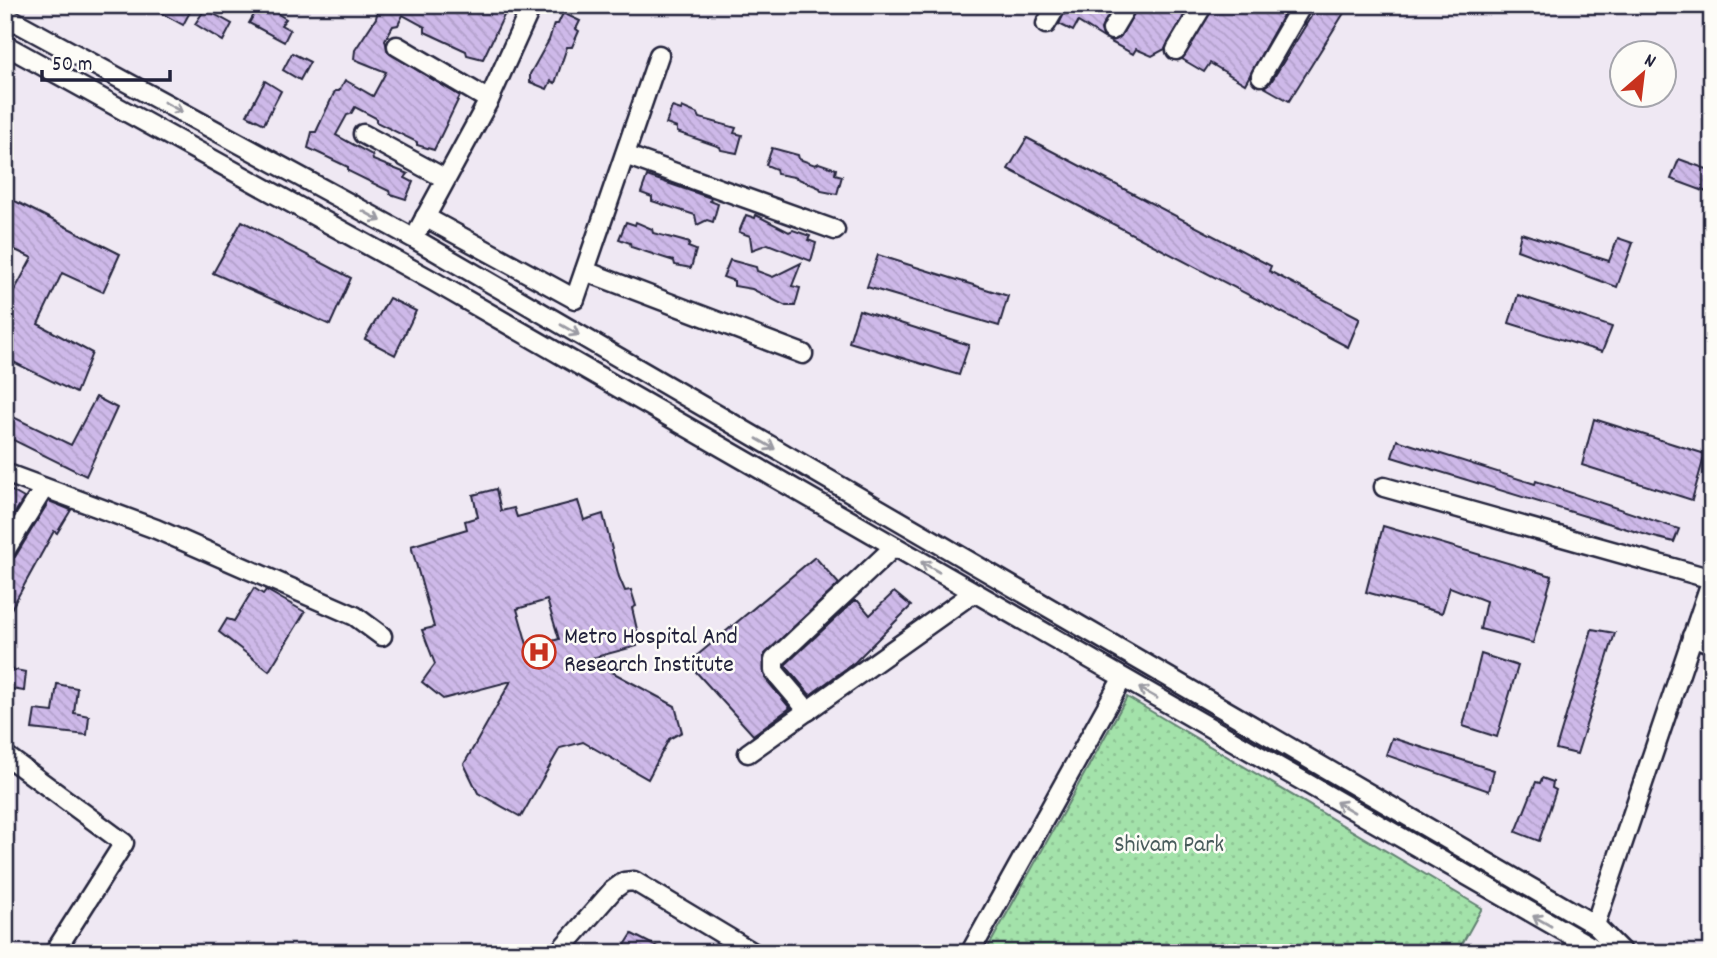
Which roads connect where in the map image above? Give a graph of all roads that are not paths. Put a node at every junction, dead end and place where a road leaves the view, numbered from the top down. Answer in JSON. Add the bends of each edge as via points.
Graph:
{"nodes":[{"id":1,"x":531,"y":5,"type":"edge"},
{"id":2,"x":1057,"y":5,"type":"edge"},
{"id":3,"x":1127,"y":5,"type":"edge"},
{"id":4,"x":1203,"y":5,"type":"edge"},
{"id":5,"x":1302,"y":5,"type":"edge"},
{"id":6,"x":5,"y":16,"type":"edge"},
{"id":7,"x":1046,"y":24,"type":"dead end"},
{"id":8,"x":1112,"y":30,"type":"dead end"},
{"id":9,"x":5,"y":45,"type":"edge"},
{"id":10,"x":397,"y":46,"type":"dead end"},
{"id":11,"x":1176,"y":51,"type":"dead end"},
{"id":12,"x":659,"y":55,"type":"dead end"},
{"id":13,"x":1261,"y":76,"type":"dead end"},
{"id":14,"x":489,"y":100,"type":"junction"},
{"id":15,"x":363,"y":134,"type":"dead end"},
{"id":16,"x":625,"y":155,"type":"junction"},
{"id":17,"x":444,"y":178,"type":"junction"},
{"id":18,"x":425,"y":217,"type":"junction"},
{"id":19,"x":835,"y":230,"type":"dead end"},
{"id":20,"x":413,"y":239,"type":"junction"},
{"id":21,"x":585,"y":271,"type":"junction"},
{"id":22,"x":803,"y":354,"type":"dead end"},
{"id":23,"x":5,"y":473,"type":"edge"},
{"id":24,"x":1384,"y":487,"type":"dead end"},
{"id":25,"x":44,"y":488,"type":"junction"},
{"id":26,"x":894,"y":547,"type":"junction"},
{"id":27,"x":5,"y":551,"type":"edge"},
{"id":28,"x":1710,"y":586,"type":"edge"},
{"id":29,"x":973,"y":593,"type":"junction"},
{"id":30,"x":382,"y":636,"type":"dead end"},
{"id":31,"x":1692,"y":636,"type":"junction"},
{"id":32,"x":1712,"y":644,"type":"edge"},
{"id":33,"x":1122,"y":679,"type":"junction"},
{"id":34,"x":808,"y":711,"type":"junction"},
{"id":35,"x":1283,"y":744,"type":"junction"},
{"id":36,"x":748,"y":753,"type":"dead end"},
{"id":37,"x":5,"y":755,"type":"edge"},
{"id":38,"x":1270,"y":764,"type":"junction"},
{"id":39,"x":1595,"y":925,"type":"junction"},
{"id":40,"x":54,"y":953,"type":"edge"},
{"id":41,"x":558,"y":953,"type":"edge"},
{"id":42,"x":754,"y":953,"type":"edge"},
{"id":43,"x":970,"y":953,"type":"edge"},
{"id":44,"x":1602,"y":953,"type":"edge"},
{"id":45,"x":1623,"y":953,"type":"edge"}],
"edges":[{"from":1,"to":14,"type":"street"},
{"from":2,"to":7,"type":"street"},
{"from":3,"to":8,"type":"street"},
{"from":4,"to":11,"type":"street"},
{"from":5,"to":13,"type":"street"},
{"from":6,"to":20,"type":"street","one_way":true},
{"from":9,"to":26,"type":"street","via":[[433,281]]},
{"from":10,"to":14,"type":"street"},
{"from":12,"to":16,"type":"street"},
{"from":14,"to":17,"type":"street"},
{"from":15,"to":17,"type":"street"},
{"from":16,"to":19,"type":"street"},
{"from":16,"to":21,"type":"street"},
{"from":17,"to":18,"type":"street"},
{"from":18,"to":20,"type":"street"},
{"from":18,"to":21,"type":"street","via":[[575,299]]},
{"from":20,"to":35,"type":"street","one_way":true},
{"from":21,"to":22,"type":"street"},
{"from":23,"to":25,"type":"street"},
{"from":24,"to":28,"type":"street"},
{"from":25,"to":27,"type":"street"},
{"from":25,"to":30,"type":"street","via":[[156,529],[355,616]]},
{"from":29,"to":26,"type":"street","one_way":true},
{"from":26,"to":34,"type":"street","via":[[774,660],[774,671]]},
{"from":28,"to":31,"type":"street"},
{"from":29,"to":33,"type":"street"},
{"from":29,"to":34,"type":"street"},
{"from":31,"to":32,"type":"street"},
{"from":31,"to":39,"type":"street"},
{"from":38,"to":33,"type":"street","one_way":true},
{"from":33,"to":43,"type":"street"},
{"from":34,"to":36,"type":"street"},
{"from":35,"to":38,"type":"street"},
{"from":35,"to":39,"type":"street"},
{"from":37,"to":40,"type":"street","via":[[124,843]]},
{"from":44,"to":38,"type":"street","one_way":true},
{"from":39,"to":45,"type":"street"},
{"from":41,"to":42,"type":"street","via":[[613,890],[634,881]]}]}
